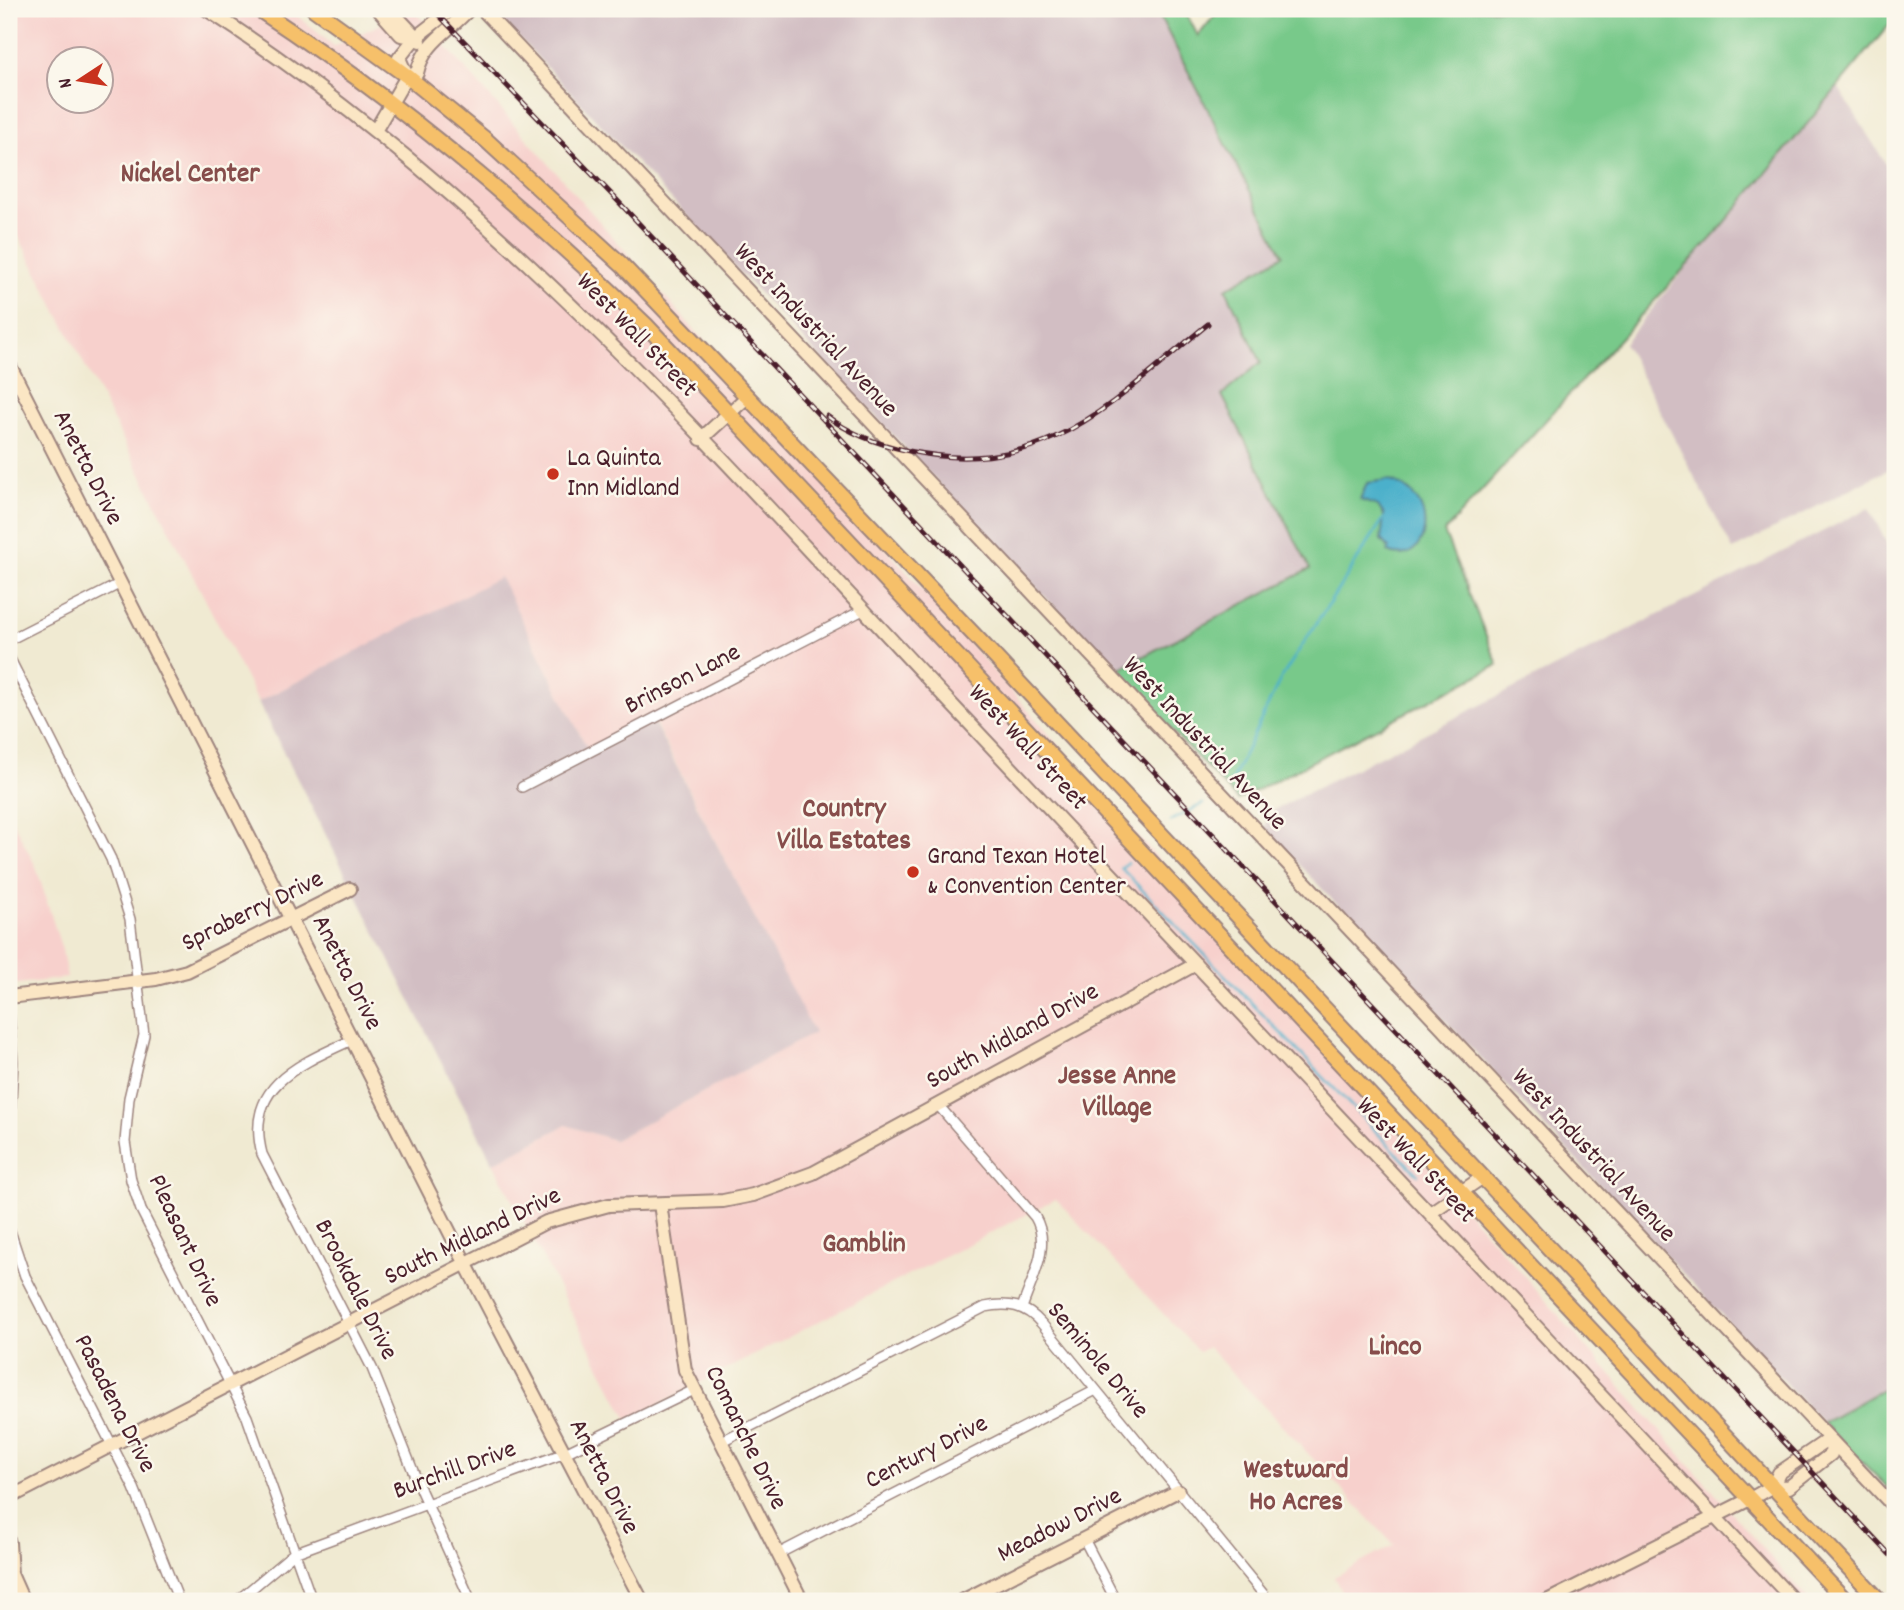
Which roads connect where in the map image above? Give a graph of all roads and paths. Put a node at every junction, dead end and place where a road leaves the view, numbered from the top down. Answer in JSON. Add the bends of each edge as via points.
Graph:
{"nodes":[{"id":1,"x":206,"y":9,"type":"edge"},
{"id":2,"x":258,"y":9,"type":"edge"},
{"id":3,"x":314,"y":9,"type":"edge"},
{"id":4,"x":378,"y":9,"type":"edge"},
{"id":5,"x":390,"y":9,"type":"edge"},
{"id":6,"x":452,"y":9,"type":"edge"},
{"id":7,"x":469,"y":9,"type":"edge"},
{"id":8,"x":482,"y":9,"type":"edge"},
{"id":9,"x":416,"y":37,"type":"junction"},
{"id":10,"x":428,"y":48,"type":"junction"},
{"id":11,"x":407,"y":76,"type":"junction"},
{"id":12,"x":391,"y":103,"type":"junction"},
{"id":13,"x":375,"y":131,"type":"junction"},
{"id":14,"x":9,"y":364,"type":"edge"},
{"id":15,"x":747,"y":397,"type":"junction"},
{"id":16,"x":730,"y":412,"type":"junction"},
{"id":17,"x":701,"y":439,"type":"junction"},
{"id":18,"x":121,"y":583,"type":"junction"},
{"id":19,"x":863,"y":610,"type":"junction"},
{"id":20,"x":9,"y":640,"type":"edge"},
{"id":21,"x":9,"y":657,"type":"edge"},
{"id":22,"x":522,"y":787,"type":"dead end"},
{"id":23,"x":350,"y":889,"type":"dead end"},
{"id":24,"x":293,"y":919,"type":"junction"},
{"id":25,"x":1196,"y":964,"type":"junction"},
{"id":26,"x":139,"y":981,"type":"junction"},
{"id":27,"x":9,"y":998,"type":"edge"},
{"id":28,"x":9,"y":1013,"type":"edge"},
{"id":29,"x":354,"y":1039,"type":"junction"},
{"id":30,"x":938,"y":1105,"type":"junction"},
{"id":31,"x":9,"y":1140,"type":"edge"},
{"id":32,"x":1483,"y":1177,"type":"junction"},
{"id":33,"x":1461,"y":1192,"type":"junction"},
{"id":34,"x":660,"y":1204,"type":"junction"},
{"id":35,"x":1430,"y":1213,"type":"junction"},
{"id":36,"x":9,"y":1228,"type":"edge"},
{"id":37,"x":467,"y":1262,"type":"junction"},
{"id":38,"x":1022,"y":1308,"type":"junction"},
{"id":39,"x":349,"y":1322,"type":"junction"},
{"id":40,"x":231,"y":1384,"type":"junction"},
{"id":41,"x":694,"y":1390,"type":"junction"},
{"id":42,"x":1096,"y":1390,"type":"junction"},
{"id":43,"x":1832,"y":1441,"type":"junction"},
{"id":44,"x":720,"y":1442,"type":"junction"},
{"id":45,"x":113,"y":1446,"type":"junction"},
{"id":46,"x":565,"y":1453,"type":"junction"},
{"id":47,"x":1773,"y":1486,"type":"junction"},
{"id":48,"x":1178,"y":1490,"type":"junction"},
{"id":49,"x":9,"y":1498,"type":"edge"},
{"id":50,"x":1750,"y":1499,"type":"junction"},
{"id":51,"x":427,"y":1504,"type":"junction"},
{"id":52,"x":1895,"y":1508,"type":"edge"},
{"id":53,"x":1714,"y":1516,"type":"junction"},
{"id":54,"x":1084,"y":1539,"type":"junction"},
{"id":55,"x":9,"y":1542,"type":"edge"},
{"id":56,"x":294,"y":1553,"type":"junction"},
{"id":57,"x":778,"y":1554,"type":"junction"},
{"id":58,"x":23,"y":1601,"type":"edge"},
{"id":59,"x":179,"y":1601,"type":"edge"},
{"id":60,"x":237,"y":1601,"type":"edge"},
{"id":61,"x":312,"y":1601,"type":"edge"},
{"id":62,"x":471,"y":1601,"type":"edge"},
{"id":63,"x":642,"y":1601,"type":"edge"},
{"id":64,"x":802,"y":1601,"type":"edge"},
{"id":65,"x":962,"y":1601,"type":"edge"},
{"id":66,"x":1116,"y":1601,"type":"edge"},
{"id":67,"x":1269,"y":1601,"type":"edge"},
{"id":68,"x":1546,"y":1601,"type":"edge"},
{"id":69,"x":1794,"y":1601,"type":"edge"},
{"id":70,"x":1846,"y":1601,"type":"edge"},
{"id":71,"x":1880,"y":1601,"type":"edge"}],
"edges":[{"from":1,"to":13,"type":"street","name":"West Wall Street"},
{"from":2,"to":12,"type":"main road","name":"West Wall Street"},
{"from":3,"to":11,"type":"main road","name":"West Wall Street"},
{"from":4,"to":9,"type":"street","via":[[401,35]]},
{"from":5,"to":9,"type":"street"},
{"from":6,"to":9,"type":"street"},
{"from":7,"to":10,"type":"street"},
{"from":8,"to":43,"type":"street","name":"West Industrial Avenue"},
{"from":9,"to":10,"type":"street"},
{"from":9,"to":11,"type":"street","via":[[399,58]]},
{"from":10,"to":11,"type":"street","via":[[417,73]]},
{"from":11,"to":12,"type":"street"},
{"from":11,"to":15,"type":"main road","name":"West Wall Street","via":[[574,219]]},
{"from":12,"to":13,"type":"street"},
{"from":12,"to":16,"type":"main road","name":"West Wall Street","via":[[492,183],[586,267]]},
{"from":13,"to":17,"type":"street","name":"West Wall Street","via":[[532,266]]},
{"from":14,"to":18,"type":"street","name":"Anetta Drive"},
{"from":15,"to":16,"type":"street"},
{"from":15,"to":32,"type":"main road","name":"West Wall Street"},
{"from":16,"to":17,"type":"street"},
{"from":16,"to":33,"type":"main road","name":"West Wall Street"},
{"from":17,"to":19,"type":"street","name":"West Wall Street"},
{"from":18,"to":20,"type":"street"},
{"from":18,"to":24,"type":"street","name":"Anetta Drive"},
{"from":19,"to":22,"type":"street","name":"Brinson Lane"},
{"from":19,"to":25,"type":"street","name":"West Wall Street"},
{"from":21,"to":26,"type":"street","name":"Pleasant Drive","via":[[115,868],[131,919]]},
{"from":23,"to":24,"type":"street","name":"Spraberry Drive"},
{"from":24,"to":26,"type":"street","name":"Spraberry Drive","via":[[200,967]]},
{"from":24,"to":29,"type":"street","name":"Anetta Drive"},
{"from":25,"to":30,"type":"street","name":"South Midland Drive"},
{"from":25,"to":35,"type":"street","name":"West Wall Street"},
{"from":26,"to":27,"type":"street","name":"Spraberry Drive"},
{"from":26,"to":40,"type":"street","name":"Pleasant Drive","via":[[143,1041],[126,1117],[131,1180],[141,1210]]},
{"from":28,"to":31,"type":"street","via":[[13,1062]]},
{"from":29,"to":37,"type":"street","name":"Anetta Drive"},
{"from":29,"to":39,"type":"street","name":"Brookdale Drive","via":[[294,1070],[268,1091],[256,1132],[262,1154]]},
{"from":30,"to":34,"type":"street","name":"South Midland Drive","via":[[813,1174],[782,1186],[723,1201]]},
{"from":30,"to":38,"type":"street","name":"Seminole Drive","via":[[1041,1228],[1042,1249]]},
{"from":32,"to":33,"type":"street"},
{"from":32,"to":47,"type":"main road","name":"West Wall Street"},
{"from":33,"to":35,"type":"street"},
{"from":33,"to":50,"type":"main road","name":"West Wall Street"},
{"from":34,"to":37,"type":"street","name":"South Midland Drive","via":[[610,1205],[573,1212]]},
{"from":34,"to":41,"type":"street","name":"Comanche Drive","via":[[685,1370]]},
{"from":35,"to":53,"type":"street","name":"West Wall Street"},
{"from":36,"to":45,"type":"street","name":"Pasadena Drive","via":[[25,1276]]},
{"from":37,"to":39,"type":"street","name":"South Midland Drive"},
{"from":37,"to":46,"type":"street","name":"Anetta Drive"},
{"from":38,"to":42,"type":"street","name":"Seminole Drive","via":[[1038,1319]]},
{"from":38,"to":44,"type":"street","via":[[1004,1303],[985,1307]]},
{"from":39,"to":40,"type":"street","name":"South Midland Drive"},
{"from":39,"to":51,"type":"street","name":"Brookdale Drive"},
{"from":40,"to":45,"type":"street","name":"South Midland Drive"},
{"from":40,"to":56,"type":"street","name":"Pleasant Drive"},
{"from":41,"to":44,"type":"street","name":"Comanche Drive"},
{"from":41,"to":46,"type":"street","name":"Burchill Drive"},
{"from":42,"to":48,"type":"street","name":"Seminole Drive"},
{"from":42,"to":57,"type":"street","name":"Century Drive"},
{"from":43,"to":47,"type":"street","via":[[1831,1454],[1789,1488]]},
{"from":43,"to":52,"type":"street","name":"West Industrial Avenue"},
{"from":44,"to":57,"type":"street","name":"Comanche Drive"},
{"from":45,"to":49,"type":"street","name":"South Midland Drive"},
{"from":45,"to":59,"type":"street","name":"Pasadena Drive"},
{"from":46,"to":51,"type":"street","name":"Burchill Drive"},
{"from":46,"to":63,"type":"street","name":"Anetta Drive"},
{"from":47,"to":50,"type":"street"},
{"from":47,"to":71,"type":"main road","name":"West Wall Street"},
{"from":48,"to":54,"type":"street","name":"Meadow Drive"},
{"from":48,"to":67,"type":"street","name":"Seminole Drive"},
{"from":50,"to":53,"type":"street"},
{"from":50,"to":70,"type":"main road","name":"West Wall Street"},
{"from":51,"to":56,"type":"street","name":"Burchill Drive"},
{"from":51,"to":62,"type":"street","name":"Brookdale Drive"},
{"from":53,"to":68,"type":"street"},
{"from":53,"to":69,"type":"street","name":"West Wall Street"},
{"from":54,"to":65,"type":"street","name":"Meadow Drive"},
{"from":54,"to":66,"type":"street"},
{"from":55,"to":58,"type":"street","via":[[11,1574]]},
{"from":56,"to":60,"type":"street","name":"Burchill Drive"},
{"from":56,"to":61,"type":"street","name":"Pleasant Drive"},
{"from":57,"to":64,"type":"street","name":"Comanche Drive"}]}
